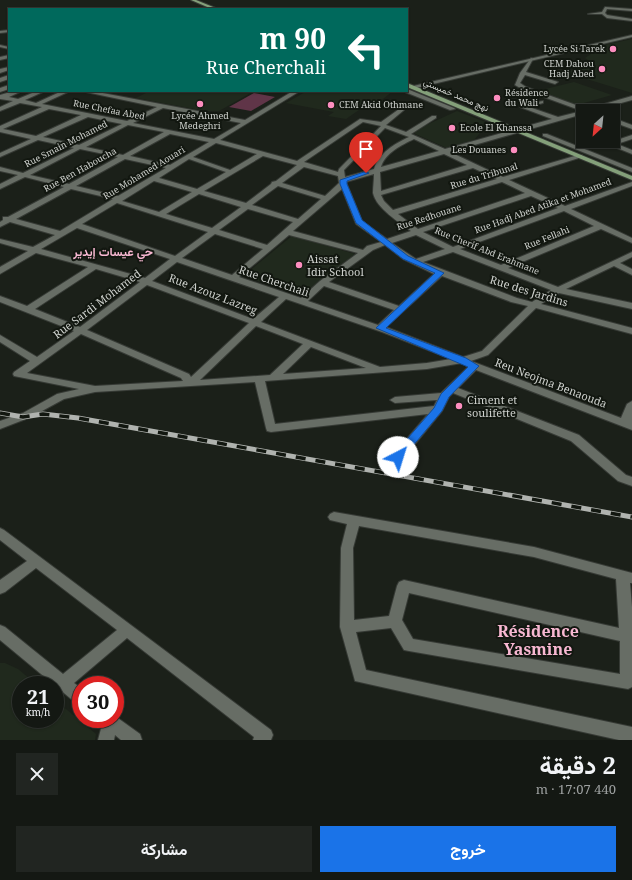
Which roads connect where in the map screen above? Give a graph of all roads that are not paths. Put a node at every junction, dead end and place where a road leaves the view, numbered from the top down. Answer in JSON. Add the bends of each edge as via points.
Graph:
{"nodes":[{"id":1,"x":193,"y":0,"type":"edge"},
{"id":2,"x":200,"y":0,"type":"edge"},
{"id":3,"x":213,"y":8,"type":"edge"},
{"id":4,"x":220,"y":8,"type":"edge"},
{"id":5,"x":590,"y":14,"type":"dead end"},
{"id":6,"x":605,"y":15,"type":"junction"},
{"id":7,"x":631,"y":16,"type":"edge"},
{"id":8,"x":632,"y":36,"type":"edge"},
{"id":9,"x":531,"y":59,"type":"junction"},
{"id":10,"x":523,"y":73,"type":"junction"},
{"id":11,"x":555,"y":82,"type":"dead end"},
{"id":12,"x":409,"y":87,"type":"edge"},
{"id":13,"x":16,"y":92,"type":"edge"},
{"id":14,"x":40,"y":92,"type":"edge"},
{"id":15,"x":65,"y":92,"type":"edge"},
{"id":16,"x":90,"y":92,"type":"edge"},
{"id":17,"x":107,"y":92,"type":"edge"},
{"id":18,"x":295,"y":92,"type":"edge"},
{"id":19,"x":102,"y":94,"type":"junction"},
{"id":20,"x":1,"y":98,"type":"edge"},
{"id":21,"x":632,"y":98,"type":"edge"},
{"id":22,"x":18,"y":101,"type":"junction"},
{"id":23,"x":541,"y":102,"type":"dead end"},
{"id":24,"x":611,"y":104,"type":"edge"},
{"id":25,"x":35,"y":105,"type":"junction"},
{"id":26,"x":162,"y":106,"type":"junction"},
{"id":27,"x":48,"y":107,"type":"junction"},
{"id":28,"x":576,"y":107,"type":"edge"},
{"id":29,"x":0,"y":109,"type":"edge"},
{"id":30,"x":402,"y":109,"type":"dead end"},
{"id":31,"x":452,"y":109,"type":"dead end"},
{"id":32,"x":576,"y":114,"type":"edge"},
{"id":33,"x":87,"y":115,"type":"junction"},
{"id":34,"x":434,"y":117,"type":"dead end"},
{"id":35,"x":558,"y":119,"type":"junction"},
{"id":36,"x":246,"y":122,"type":"junction"},
{"id":37,"x":127,"y":123,"type":"junction"},
{"id":38,"x":620,"y":123,"type":"edge"},
{"id":39,"x":383,"y":125,"type":"junction"},
{"id":40,"x":632,"y":127,"type":"edge"},
{"id":41,"x":0,"y":129,"type":"edge"},
{"id":42,"x":517,"y":130,"type":"junction"},
{"id":43,"x":169,"y":132,"type":"junction"},
{"id":44,"x":410,"y":135,"type":"junction"},
{"id":45,"x":545,"y":135,"type":"dead end"},
{"id":46,"x":632,"y":137,"type":"edge"},
{"id":47,"x":38,"y":138,"type":"junction"},
{"id":48,"x":215,"y":141,"type":"junction"},
{"id":49,"x":620,"y":141,"type":"edge"},
{"id":50,"x":80,"y":147,"type":"junction"},
{"id":51,"x":620,"y":147,"type":"edge"},
{"id":52,"x":444,"y":151,"type":"junction"},
{"id":53,"x":632,"y":152,"type":"edge"},
{"id":54,"x":263,"y":153,"type":"junction"},
{"id":55,"x":0,"y":156,"type":"edge"},
{"id":56,"x":580,"y":156,"type":"junction"},
{"id":57,"x":123,"y":157,"type":"junction"},
{"id":58,"x":188,"y":157,"type":"junction"},
{"id":59,"x":301,"y":163,"type":"junction"},
{"id":60,"x":474,"y":165,"type":"junction"},
{"id":61,"x":171,"y":167,"type":"junction"},
{"id":62,"x":0,"y":169,"type":"edge"},
{"id":63,"x":631,"y":169,"type":"edge"},
{"id":64,"x":377,"y":170,"type":"junction"},
{"id":65,"x":232,"y":172,"type":"junction"},
{"id":66,"x":24,"y":175,"type":"junction"},
{"id":67,"x":153,"y":178,"type":"junction"},
{"id":68,"x":632,"y":178,"type":"edge"},
{"id":69,"x":504,"y":179,"type":"junction"},
{"id":70,"x":343,"y":180,"type":"junction"},
{"id":71,"x":274,"y":183,"type":"junction"},
{"id":72,"x":632,"y":184,"type":"edge"},
{"id":73,"x":69,"y":186,"type":"junction"},
{"id":74,"x":0,"y":188,"type":"edge"},
{"id":75,"x":198,"y":192,"type":"junction"},
{"id":76,"x":532,"y":193,"type":"junction"},
{"id":77,"x":377,"y":194,"type":"junction"},
{"id":78,"x":327,"y":199,"type":"junction"},
{"id":79,"x":118,"y":200,"type":"junction"},
{"id":80,"x":245,"y":206,"type":"junction"},
{"id":81,"x":565,"y":209,"type":"junction"},
{"id":82,"x":392,"y":213,"type":"junction"},
{"id":83,"x":160,"y":214,"type":"junction"},
{"id":84,"x":0,"y":217,"type":"edge"},
{"id":85,"x":9,"y":220,"type":"junction"},
{"id":86,"x":300,"y":222,"type":"junction"},
{"id":87,"x":0,"y":224,"type":"edge"},
{"id":88,"x":77,"y":225,"type":"junction"},
{"id":89,"x":601,"y":226,"type":"junction"},
{"id":90,"x":212,"y":230,"type":"junction"},
{"id":91,"x":288,"y":232,"type":"junction"},
{"id":92,"x":418,"y":232,"type":"junction"},
{"id":93,"x":62,"y":234,"type":"junction"},
{"id":94,"x":0,"y":241,"type":"edge"},
{"id":95,"x":632,"y":241,"type":"edge"},
{"id":96,"x":386,"y":242,"type":"junction"},
{"id":97,"x":269,"y":248,"type":"junction"},
{"id":98,"x":454,"y":249,"type":"junction"},
{"id":99,"x":34,"y":251,"type":"junction"},
{"id":100,"x":363,"y":252,"type":"junction"},
{"id":101,"x":632,"y":254,"type":"edge"},
{"id":102,"x":176,"y":258,"type":"junction"},
{"id":103,"x":415,"y":262,"type":"junction"},
{"id":104,"x":614,"y":263,"type":"junction"},
{"id":105,"x":95,"y":266,"type":"junction"},
{"id":106,"x":501,"y":268,"type":"junction"},
{"id":107,"x":0,"y":271,"type":"edge"},
{"id":108,"x":632,"y":272,"type":"edge"},
{"id":109,"x":440,"y":273,"type":"junction"},
{"id":110,"x":233,"y":278,"type":"junction"},
{"id":111,"x":145,"y":281,"type":"junction"},
{"id":112,"x":323,"y":283,"type":"junction"},
{"id":113,"x":558,"y":290,"type":"junction"},
{"id":114,"x":285,"y":296,"type":"junction"},
{"id":115,"x":0,"y":299,"type":"edge"},
{"id":116,"x":302,"y":302,"type":"junction"},
{"id":117,"x":534,"y":305,"type":"junction"},
{"id":118,"x":632,"y":306,"type":"edge"},
{"id":119,"x":400,"y":309,"type":"junction"},
{"id":120,"x":28,"y":310,"type":"junction"},
{"id":121,"x":254,"y":323,"type":"junction"},
{"id":122,"x":380,"y":328,"type":"junction"},
{"id":123,"x":80,"y":331,"type":"junction"},
{"id":124,"x":632,"y":331,"type":"edge"},
{"id":125,"x":0,"y":338,"type":"edge"},
{"id":126,"x":309,"y":343,"type":"junction"},
{"id":127,"x":463,"y":360,"type":"junction"},
{"id":128,"x":37,"y":361,"type":"junction"},
{"id":129,"x":474,"y":366,"type":"junction"},
{"id":130,"x":380,"y":370,"type":"junction"},
{"id":131,"x":273,"y":378,"type":"junction"},
{"id":132,"x":259,"y":379,"type":"junction"},
{"id":133,"x":190,"y":384,"type":"junction"},
{"id":134,"x":95,"y":388,"type":"junction"},
{"id":135,"x":448,"y":392,"type":"junction"},
{"id":136,"x":395,"y":400,"type":"dead end"},
{"id":137,"x":632,"y":404,"type":"edge"},
{"id":138,"x":438,"y":409,"type":"junction"},
{"id":139,"x":628,"y":424,"type":"edge"},
{"id":140,"x":0,"y":425,"type":"edge"},
{"id":141,"x":398,"y":457,"type":"dead end"},
{"id":142,"x":632,"y":482,"type":"edge"},
{"id":143,"x":334,"y":517,"type":"dead end"},
{"id":144,"x":354,"y":521,"type":"junction"},
{"id":145,"x":0,"y":533,"type":"edge"},
{"id":146,"x":36,"y":561,"type":"junction"},
{"id":147,"x":628,"y":577,"type":"edge"},
{"id":148,"x":0,"y":588,"type":"edge"},
{"id":149,"x":395,"y":621,"type":"junction"},
{"id":150,"x":347,"y":627,"type":"junction"},
{"id":151,"x":127,"y":630,"type":"junction"},
{"id":152,"x":0,"y":631,"type":"edge"},
{"id":153,"x":630,"y":637,"type":"edge"},
{"id":154,"x":55,"y":676,"type":"edge"},
{"id":155,"x":64,"y":682,"type":"edge"},
{"id":156,"x":64,"y":684,"type":"edge"},
{"id":157,"x":72,"y":690,"type":"edge"},
{"id":158,"x":108,"y":728,"type":"edge"},
{"id":159,"x":118,"y":728,"type":"edge"},
{"id":160,"x":632,"y":735,"type":"edge"},
{"id":161,"x":106,"y":740,"type":"edge"},
{"id":162,"x":134,"y":740,"type":"edge"},
{"id":163,"x":261,"y":740,"type":"edge"}],
"edges":[{"from":1,"to":3,"type":"main road"},
{"from":2,"to":4,"type":"main road"},
{"from":5,"to":6,"type":"street"},
{"from":6,"to":7,"type":"street"},
{"from":6,"to":7,"type":"street","via":[[607,8]]},
{"from":8,"to":9,"type":"street"},
{"from":9,"to":10,"type":"street"},
{"from":9,"to":12,"type":"street"},
{"from":10,"to":11,"type":"street"},
{"from":10,"to":28,"type":"street","via":[[517,84]]},
{"from":12,"to":31,"type":"street"},
{"from":12,"to":42,"type":"main road","name":"نهج محمد خميستي"},
{"from":13,"to":20,"type":"street"},
{"from":14,"to":22,"type":"street"},
{"from":15,"to":25,"type":"street"},
{"from":16,"to":19,"type":"street"},
{"from":17,"to":19,"type":"street"},
{"from":18,"to":36,"type":"street","name":"Rue Mohamed Aouari"},
{"from":19,"to":26,"type":"street"},
{"from":20,"to":22,"type":"street","name":"Rue Chefaa Abed"},
{"from":21,"to":24,"type":"street"},
{"from":22,"to":25,"type":"street","name":"Rue Chefaa Abed"},
{"from":22,"to":29,"type":"street"},
{"from":23,"to":35,"type":"street","via":[[524,106]]},
{"from":25,"to":27,"type":"street","name":"Rue Chefaa Abed"},
{"from":26,"to":36,"type":"street"},
{"from":26,"to":37,"type":"street","name":"Rue Smain Mohamed"},
{"from":27,"to":33,"type":"street","name":"Rue Chefaa Abed"},
{"from":27,"to":41,"type":"street"},
{"from":30,"to":39,"type":"street"},
{"from":32,"to":35,"type":"street"},
{"from":33,"to":37,"type":"street","name":"Rue Chefaa Abed"},
{"from":33,"to":47,"type":"street"},
{"from":34,"to":44,"type":"street"},
{"from":35,"to":42,"type":"street"},
{"from":36,"to":48,"type":"street","name":"Rue Mohamed Aouari"},
{"from":37,"to":43,"type":"street","name":"Rue Chefaa Abed"},
{"from":37,"to":50,"type":"street","name":"Rue Smain Mohamed"},
{"from":38,"to":40,"type":"street"},
{"from":39,"to":44,"type":"street","name":"Rue Sardi Mohamed"},
{"from":39,"to":59,"type":"street","name":"Rue Sardi Mohamed","via":[[362,120]]},
{"from":39,"to":70,"type":"street","via":[[341,170]]},
{"from":41,"to":47,"type":"street"},
{"from":42,"to":52,"type":"street"},
{"from":42,"to":56,"type":"main road","name":"نهج محمد خميستي"},
{"from":43,"to":48,"type":"street","name":"Rue Chefaa Abed"},
{"from":43,"to":57,"type":"street","name":"Rue Ben Haboucha"},
{"from":44,"to":52,"type":"street","name":"Rue Sardi Mohamed"},
{"from":44,"to":64,"type":"street","via":[[394,147]]},
{"from":45,"to":63,"type":"street"},
{"from":46,"to":49,"type":"street"},
{"from":47,"to":50,"type":"street"},
{"from":47,"to":55,"type":"street"},
{"from":48,"to":54,"type":"street","name":"Rue Chefaa Abed"},
{"from":48,"to":58,"type":"street","name":"Rue Mohamed Aouari"},
{"from":50,"to":57,"type":"street"},
{"from":50,"to":66,"type":"street","name":"Rue Smain Mohamed"},
{"from":51,"to":53,"type":"street"},
{"from":52,"to":60,"type":"street","name":"Rue Sardi Mohamed"},
{"from":52,"to":64,"type":"street"},
{"from":54,"to":59,"type":"street","name":"Rue Chefaa Abed"},
{"from":54,"to":65,"type":"street"},
{"from":56,"to":68,"type":"main road","name":"نهج محمد خميستي"},
{"from":56,"to":69,"type":"street","name":"Rue du Tribunal"},
{"from":57,"to":61,"type":"street"},
{"from":57,"to":73,"type":"street","name":"Rue Ben Haboucha"},
{"from":58,"to":61,"type":"street","name":"Rue Mohamed Aouari"},
{"from":58,"to":65,"type":"street"},
{"from":59,"to":70,"type":"street","name":"Rue Chefaa Abed"},
{"from":59,"to":71,"type":"street","name":"Rue Sardi Mohamed"},
{"from":60,"to":69,"type":"street","name":"Rue Sardi Mohamed"},
{"from":60,"to":77,"type":"street"},
{"from":61,"to":67,"type":"street","name":"Rue Mohamed Aouari"},
{"from":62,"to":66,"type":"street"},
{"from":64,"to":70,"type":"street"},
{"from":64,"to":77,"type":"street"},
{"from":65,"to":75,"type":"street"},
{"from":66,"to":73,"type":"street"},
{"from":66,"to":74,"type":"street","name":"Rue Smain Mohamed"},
{"from":67,"to":75,"type":"street"},
{"from":67,"to":79,"type":"street","name":"Rue Mohamed Aouari"},
{"from":69,"to":76,"type":"street","name":"Rue Sardi Mohamed"},
{"from":69,"to":82,"type":"street","name":"Rue du Tribunal"},
{"from":70,"to":78,"type":"street"},
{"from":70,"to":96,"type":"street","name":"Rue des Jardins","via":[[359,222]]},
{"from":71,"to":78,"type":"street"},
{"from":71,"to":80,"type":"street","name":"Rue Sardi Mohamed"},
{"from":72,"to":81,"type":"street","name":"Rue Hadj Abed Atika et Mohamed"},
{"from":73,"to":79,"type":"street"},
{"from":73,"to":85,"type":"street","name":"Rue Ben Haboucha"},
{"from":75,"to":80,"type":"street"},
{"from":75,"to":83,"type":"street"},
{"from":76,"to":81,"type":"street","name":"Rue Sardi Mohamed"},
{"from":76,"to":92,"type":"street","name":"Rue Redhouane"},
{"from":77,"to":82,"type":"street","name":"Rue Cherif Abd Erahmane"},
{"from":78,"to":86,"type":"street"},
{"from":79,"to":83,"type":"street"},
{"from":79,"to":88,"type":"street","name":"Rue Mohamed Aouari"},
{"from":80,"to":86,"type":"street"},
{"from":80,"to":90,"type":"street","name":"Rue Sardi Mohamed"},
{"from":81,"to":89,"type":"street","name":"Rue Sardi Mohamed"},
{"from":81,"to":98,"type":"street","name":"Rue Hadj Abed Atika et Mohamed"},
{"from":82,"to":92,"type":"street","name":"Rue Cherif Abd Erahmane"},
{"from":83,"to":90,"type":"street"},
{"from":84,"to":85,"type":"street"},
{"from":85,"to":87,"type":"street","name":"Rue Ben Haboucha"},
{"from":85,"to":93,"type":"street"},
{"from":86,"to":91,"type":"street"},
{"from":88,"to":93,"type":"street","name":"Rue Mohamed Aouari"},
{"from":88,"to":102,"type":"street","name":"Rue Cherchali"},
{"from":89,"to":95,"type":"street","name":"Rue Sardi Mohamed"},
{"from":89,"to":106,"type":"street","name":"Rue Fellahi"},
{"from":90,"to":97,"type":"street"},
{"from":90,"to":102,"type":"street","name":"Rue Sardi Mohamed"},
{"from":91,"to":97,"type":"street"},
{"from":91,"to":100,"type":"street"},
{"from":92,"to":96,"type":"street","name":"Rue Redhouane"},
{"from":92,"to":98,"type":"street","name":"Rue Cherif Abd Erahmane"},
{"from":93,"to":99,"type":"street","name":"Rue Mohamed Aouari"},
{"from":94,"to":99,"type":"street","name":"Rue Azouz Lazreg"},
{"from":96,"to":100,"type":"street","name":"Rue Redhouane"},
{"from":96,"to":103,"type":"street","name":"Rue des Jardins"},
{"from":97,"to":110,"type":"street"},
{"from":98,"to":103,"type":"street","name":"Rue Hadj Abed Atika et Mohamed"},
{"from":98,"to":106,"type":"street","name":"Rue Cherif Abd Erahmane"},
{"from":99,"to":105,"type":"street","name":"Rue Azouz Lazreg"},
{"from":99,"to":107,"type":"street","name":"Rue Mohamed Aouari"},
{"from":100,"to":112,"type":"street","name":"Rue Redhouane"},
{"from":101,"to":104,"type":"street"},
{"from":102,"to":110,"type":"street","name":"Rue Cherchali"},
{"from":102,"to":111,"type":"street","name":"Rue Sardi Mohamed"},
{"from":103,"to":109,"type":"street","name":"Rue des Jardins"},
{"from":104,"to":108,"type":"street"},
{"from":104,"to":113,"type":"street"},
{"from":105,"to":111,"type":"street","name":"Rue Azouz Lazreg"},
{"from":105,"to":120,"type":"street"},
{"from":106,"to":113,"type":"street","name":"Rue Cherif Abd Erahmane"},
{"from":109,"to":117,"type":"street","name":"Rue des Jardins"},
{"from":109,"to":119,"type":"street"},
{"from":110,"to":114,"type":"street","name":"Rue Cherchali"},
{"from":111,"to":121,"type":"street","name":"Rue Azouz Lazreg"},
{"from":111,"to":123,"type":"street","name":"Rue Sardi Mohamed"},
{"from":112,"to":116,"type":"street","name":"Rue Redhouane"},
{"from":112,"to":119,"type":"street"},
{"from":113,"to":117,"type":"street"},
{"from":113,"to":118,"type":"street","name":"Rue Cherif Abd Erahmane"},
{"from":114,"to":116,"type":"street","name":"Rue Cherchali"},
{"from":114,"to":121,"type":"street"},
{"from":115,"to":120,"type":"street"},
{"from":116,"to":122,"type":"street","name":"Rue Cherchali"},
{"from":117,"to":124,"type":"street","name":"Rue des Jardins"},
{"from":117,"to":127,"type":"street","via":[[485,353]]},
{"from":119,"to":122,"type":"street"},
{"from":120,"to":123,"type":"street"},
{"from":121,"to":126,"type":"street","name":"Rue Azouz Lazreg"},
{"from":121,"to":133,"type":"street"},
{"from":122,"to":127,"type":"street","name":"Rue Cherchali"},
{"from":123,"to":128,"type":"street","name":"Rue Sardi Mohamed"},
{"from":123,"to":133,"type":"street","via":[[186,376]]},
{"from":125,"to":128,"type":"street"},
{"from":126,"to":130,"type":"street","name":"Rue Azouz Lazreg"},
{"from":126,"to":131,"type":"street"},
{"from":127,"to":129,"type":"street","name":"Reu Neojma Benaouda"},
{"from":127,"to":130,"type":"street"},
{"from":128,"to":134,"type":"street","name":"Rue Sardi Mohamed","via":[[18,374]]},
{"from":129,"to":135,"type":"street"},
{"from":129,"to":139,"type":"street","name":"Reu Neojma Benaouda"},
{"from":130,"to":131,"type":"street"},
{"from":131,"to":132,"type":"street"},
{"from":132,"to":133,"type":"street"},
{"from":132,"to":138,"type":"street","via":[[270,428]]},
{"from":133,"to":134,"type":"street"},
{"from":134,"to":140,"type":"street","via":[[61,396],[27,415]]},
{"from":135,"to":136,"type":"street"},
{"from":135,"to":138,"type":"street"},
{"from":135,"to":142,"type":"street","via":[[575,438],[622,478]]},
{"from":137,"to":139,"type":"street"},
{"from":138,"to":141,"type":"street"},
{"from":143,"to":144,"type":"street"},
{"from":144,"to":147,"type":"street","via":[[534,552]]},
{"from":144,"to":150,"type":"street","via":[[347,548]]},
{"from":145,"to":146,"type":"street"},
{"from":146,"to":148,"type":"street"},
{"from":146,"to":151,"type":"street"},
{"from":147,"to":153,"type":"street"},
{"from":149,"to":150,"type":"street"},
{"from":149,"to":153,"type":"street","via":[[404,586]]},
{"from":149,"to":153,"type":"street","via":[[409,645],[628,682]]},
{"from":150,"to":160,"type":"street","via":[[360,676]]},
{"from":151,"to":155,"type":"street"},
{"from":151,"to":163,"type":"street","via":[[265,735]]},
{"from":152,"to":154,"type":"street"},
{"from":156,"to":157,"type":"street"},
{"from":158,"to":161,"type":"street"},
{"from":159,"to":162,"type":"street"}]}
